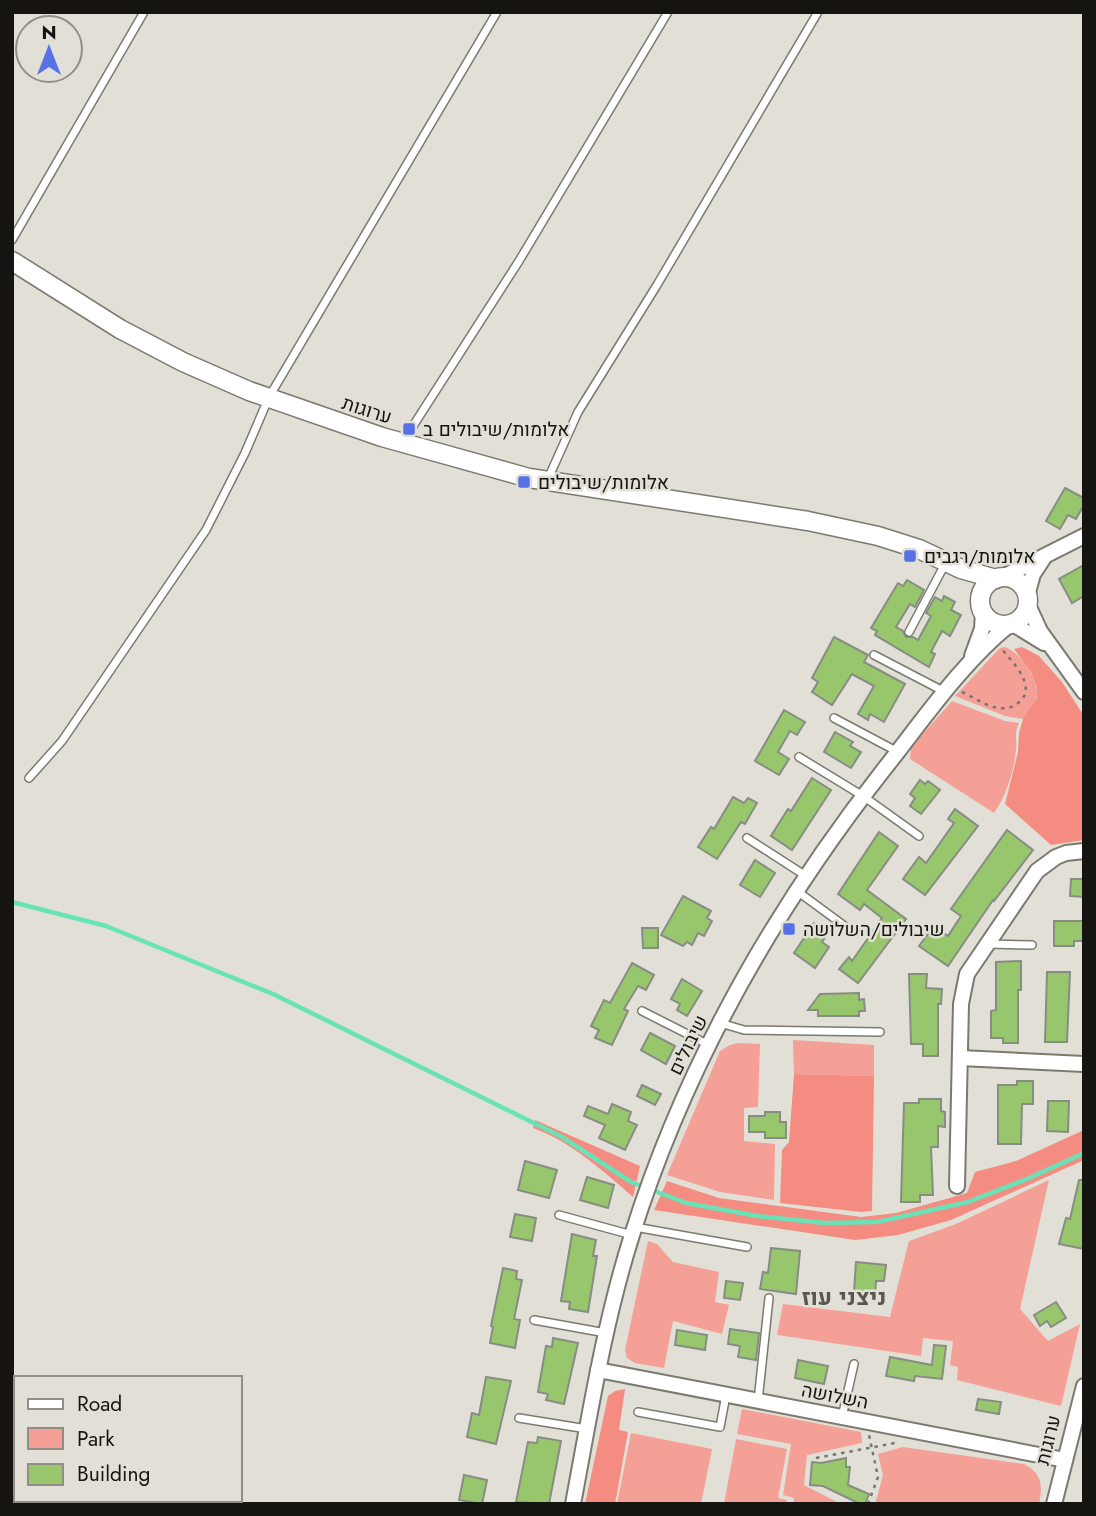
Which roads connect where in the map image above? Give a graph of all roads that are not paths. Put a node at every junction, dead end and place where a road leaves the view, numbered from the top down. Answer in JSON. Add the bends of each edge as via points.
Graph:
{"nodes":[{"id":1,"x":144,"y":12,"type":"edge"},
{"id":2,"x":497,"y":12,"type":"edge"},
{"id":3,"x":668,"y":12,"type":"edge"},
{"id":4,"x":818,"y":12,"type":"edge"},
{"id":5,"x":12,"y":240,"type":"edge"},
{"id":6,"x":12,"y":261,"type":"edge"},
{"id":7,"x":269,"y":397,"type":"junction"},
{"id":8,"x":402,"y":443,"type":"junction"},
{"id":9,"x":547,"y":481,"type":"junction"},
{"id":10,"x":1082,"y":541,"type":"edge"},
{"id":11,"x":1044,"y":558,"type":"junction"},
{"id":12,"x":944,"y":563,"type":"junction"},
{"id":13,"x":999,"y":579,"type":"junction"},
{"id":14,"x":1027,"y":600,"type":"junction"},
{"id":15,"x":981,"y":608,"type":"junction"},
{"id":16,"x":1011,"y":624,"type":"junction"},
{"id":17,"x":909,"y":632,"type":"dead end"},
{"id":18,"x":1053,"y":650,"type":"junction"},
{"id":19,"x":874,"y":655,"type":"dead end"},
{"id":20,"x":969,"y":664,"type":"junction"},
{"id":21,"x":948,"y":690,"type":"junction"},
{"id":22,"x":1084,"y":692,"type":"edge"},
{"id":23,"x":834,"y":718,"type":"dead end"},
{"id":24,"x":898,"y":752,"type":"junction"},
{"id":25,"x":799,"y":757,"type":"dead end"},
{"id":26,"x":29,"y":778,"type":"dead end"},
{"id":27,"x":863,"y":796,"type":"junction"},
{"id":28,"x":919,"y":836,"type":"dead end"},
{"id":29,"x":747,"y":838,"type":"dead end"},
{"id":30,"x":1084,"y":851,"type":"edge"},
{"id":31,"x":806,"y":876,"type":"junction"},
{"id":32,"x":797,"y":890,"type":"junction"},
{"id":33,"x":850,"y":930,"type":"dead end"},
{"id":34,"x":985,"y":944,"type":"junction"},
{"id":35,"x":1032,"y":945,"type":"dead end"},
{"id":36,"x":642,"y":1011,"type":"dead end"},
{"id":37,"x":720,"y":1023,"type":"junction"},
{"id":38,"x":880,"y":1032,"type":"dead end"},
{"id":39,"x":709,"y":1045,"type":"junction"},
{"id":40,"x":960,"y":1058,"type":"junction"},
{"id":41,"x":1084,"y":1064,"type":"edge"},
{"id":42,"x":957,"y":1186,"type":"dead end"},
{"id":43,"x":559,"y":1215,"type":"dead end"},
{"id":44,"x":633,"y":1231,"type":"junction"},
{"id":45,"x":747,"y":1247,"type":"dead end"},
{"id":46,"x":769,"y":1298,"type":"dead end"},
{"id":47,"x":534,"y":1320,"type":"dead end"},
{"id":48,"x":607,"y":1333,"type":"junction"},
{"id":49,"x":854,"y":1364,"type":"dead end"},
{"id":50,"x":598,"y":1370,"type":"junction"},
{"id":51,"x":1084,"y":1386,"type":"edge"},
{"id":52,"x":726,"y":1395,"type":"junction"},
{"id":53,"x":758,"y":1401,"type":"junction"},
{"id":54,"x":638,"y":1412,"type":"dead end"},
{"id":55,"x":842,"y":1417,"type":"junction"},
{"id":56,"x":519,"y":1418,"type":"dead end"},
{"id":57,"x":587,"y":1429,"type":"junction"},
{"id":58,"x":1065,"y":1460,"type":"junction"},
{"id":59,"x":573,"y":1504,"type":"edge"},
{"id":60,"x":1054,"y":1504,"type":"edge"}],
"edges":[{"from":1,"to":5,"type":"lane"},
{"from":2,"to":7,"type":"lane"},
{"from":3,"to":8,"type":"lane","via":[[519,261]]},
{"from":4,"to":9,"type":"lane","via":[[578,412]]},
{"from":6,"to":7,"type":"street","name":"ערוגות","via":[[156,349]]},
{"from":7,"to":8,"type":"street","name":"ערוגות"},
{"from":7,"to":26,"type":"lane","via":[[206,530],[62,741]]},
{"from":8,"to":9,"type":"street","name":"ערוגות"},
{"from":9,"to":12,"type":"street","name":"ערוגות","via":[[832,526],[901,543]]},
{"from":10,"to":11,"type":"street"},
{"from":11,"to":13,"type":"street"},
{"from":11,"to":14,"type":"street","via":[[1033,573]]},
{"from":12,"to":13,"type":"street","name":"ערוגות"},
{"from":12,"to":15,"type":"street","name":"ערוגות","via":[[968,582]]},
{"from":12,"to":17,"type":"lane"},
{"from":13,"to":14,"type":"street","via":[[1019,583]]},
{"from":13,"to":15,"type":"street","via":[[984,588]]},
{"from":14,"to":16,"type":"street","via":[[1025,613]]},
{"from":14,"to":18,"type":"street"},
{"from":15,"to":16,"type":"street","via":[[996,624]]},
{"from":15,"to":20,"type":"street","name":"שיבולים","via":[[980,639]]},
{"from":16,"to":18,"type":"street"},
{"from":16,"to":20,"type":"street","name":"שיבולים"},
{"from":18,"to":22,"type":"street"},
{"from":19,"to":21,"type":"lane"},
{"from":20,"to":21,"type":"street","name":"שיבולים"},
{"from":21,"to":24,"type":"street","name":"שיבולים"},
{"from":23,"to":24,"type":"lane"},
{"from":24,"to":27,"type":"street","name":"שיבולים"},
{"from":25,"to":27,"type":"lane"},
{"from":27,"to":28,"type":"lane"},
{"from":27,"to":31,"type":"street","name":"שיבולים"},
{"from":29,"to":31,"type":"lane"},
{"from":30,"to":34,"type":"street","via":[[1056,857],[1037,871]]},
{"from":31,"to":32,"type":"street","name":"שיבולים"},
{"from":32,"to":33,"type":"lane"},
{"from":32,"to":37,"type":"street","name":"שיבולים"},
{"from":34,"to":35,"type":"lane"},
{"from":34,"to":40,"type":"street","via":[[964,986]]},
{"from":36,"to":39,"type":"lane"},
{"from":37,"to":38,"type":"lane","via":[[744,1030]]},
{"from":37,"to":39,"type":"street","name":"שיבולים"},
{"from":39,"to":44,"type":"street","name":"שיבולים","via":[[668,1131]]},
{"from":40,"to":41,"type":"street"},
{"from":40,"to":42,"type":"street"},
{"from":43,"to":44,"type":"lane"},
{"from":44,"to":45,"type":"lane"},
{"from":44,"to":48,"type":"street","name":"שיבולים"},
{"from":46,"to":53,"type":"lane"},
{"from":47,"to":48,"type":"lane"},
{"from":48,"to":50,"type":"street","name":"שיבולים"},
{"from":49,"to":55,"type":"lane"},
{"from":50,"to":52,"type":"street","name":"השלושה"},
{"from":50,"to":57,"type":"street","name":"שיבולים"},
{"from":51,"to":58,"type":"street","name":"ערוגות"},
{"from":52,"to":53,"type":"street","name":"השלושה"},
{"from":52,"to":54,"type":"lane","via":[[720,1427]]},
{"from":53,"to":55,"type":"street","name":"השלושה"},
{"from":55,"to":58,"type":"street","name":"השלושה"},
{"from":56,"to":57,"type":"lane"},
{"from":57,"to":59,"type":"street","name":"שיבולים"},
{"from":58,"to":60,"type":"street","name":"ערוגות"}]}
